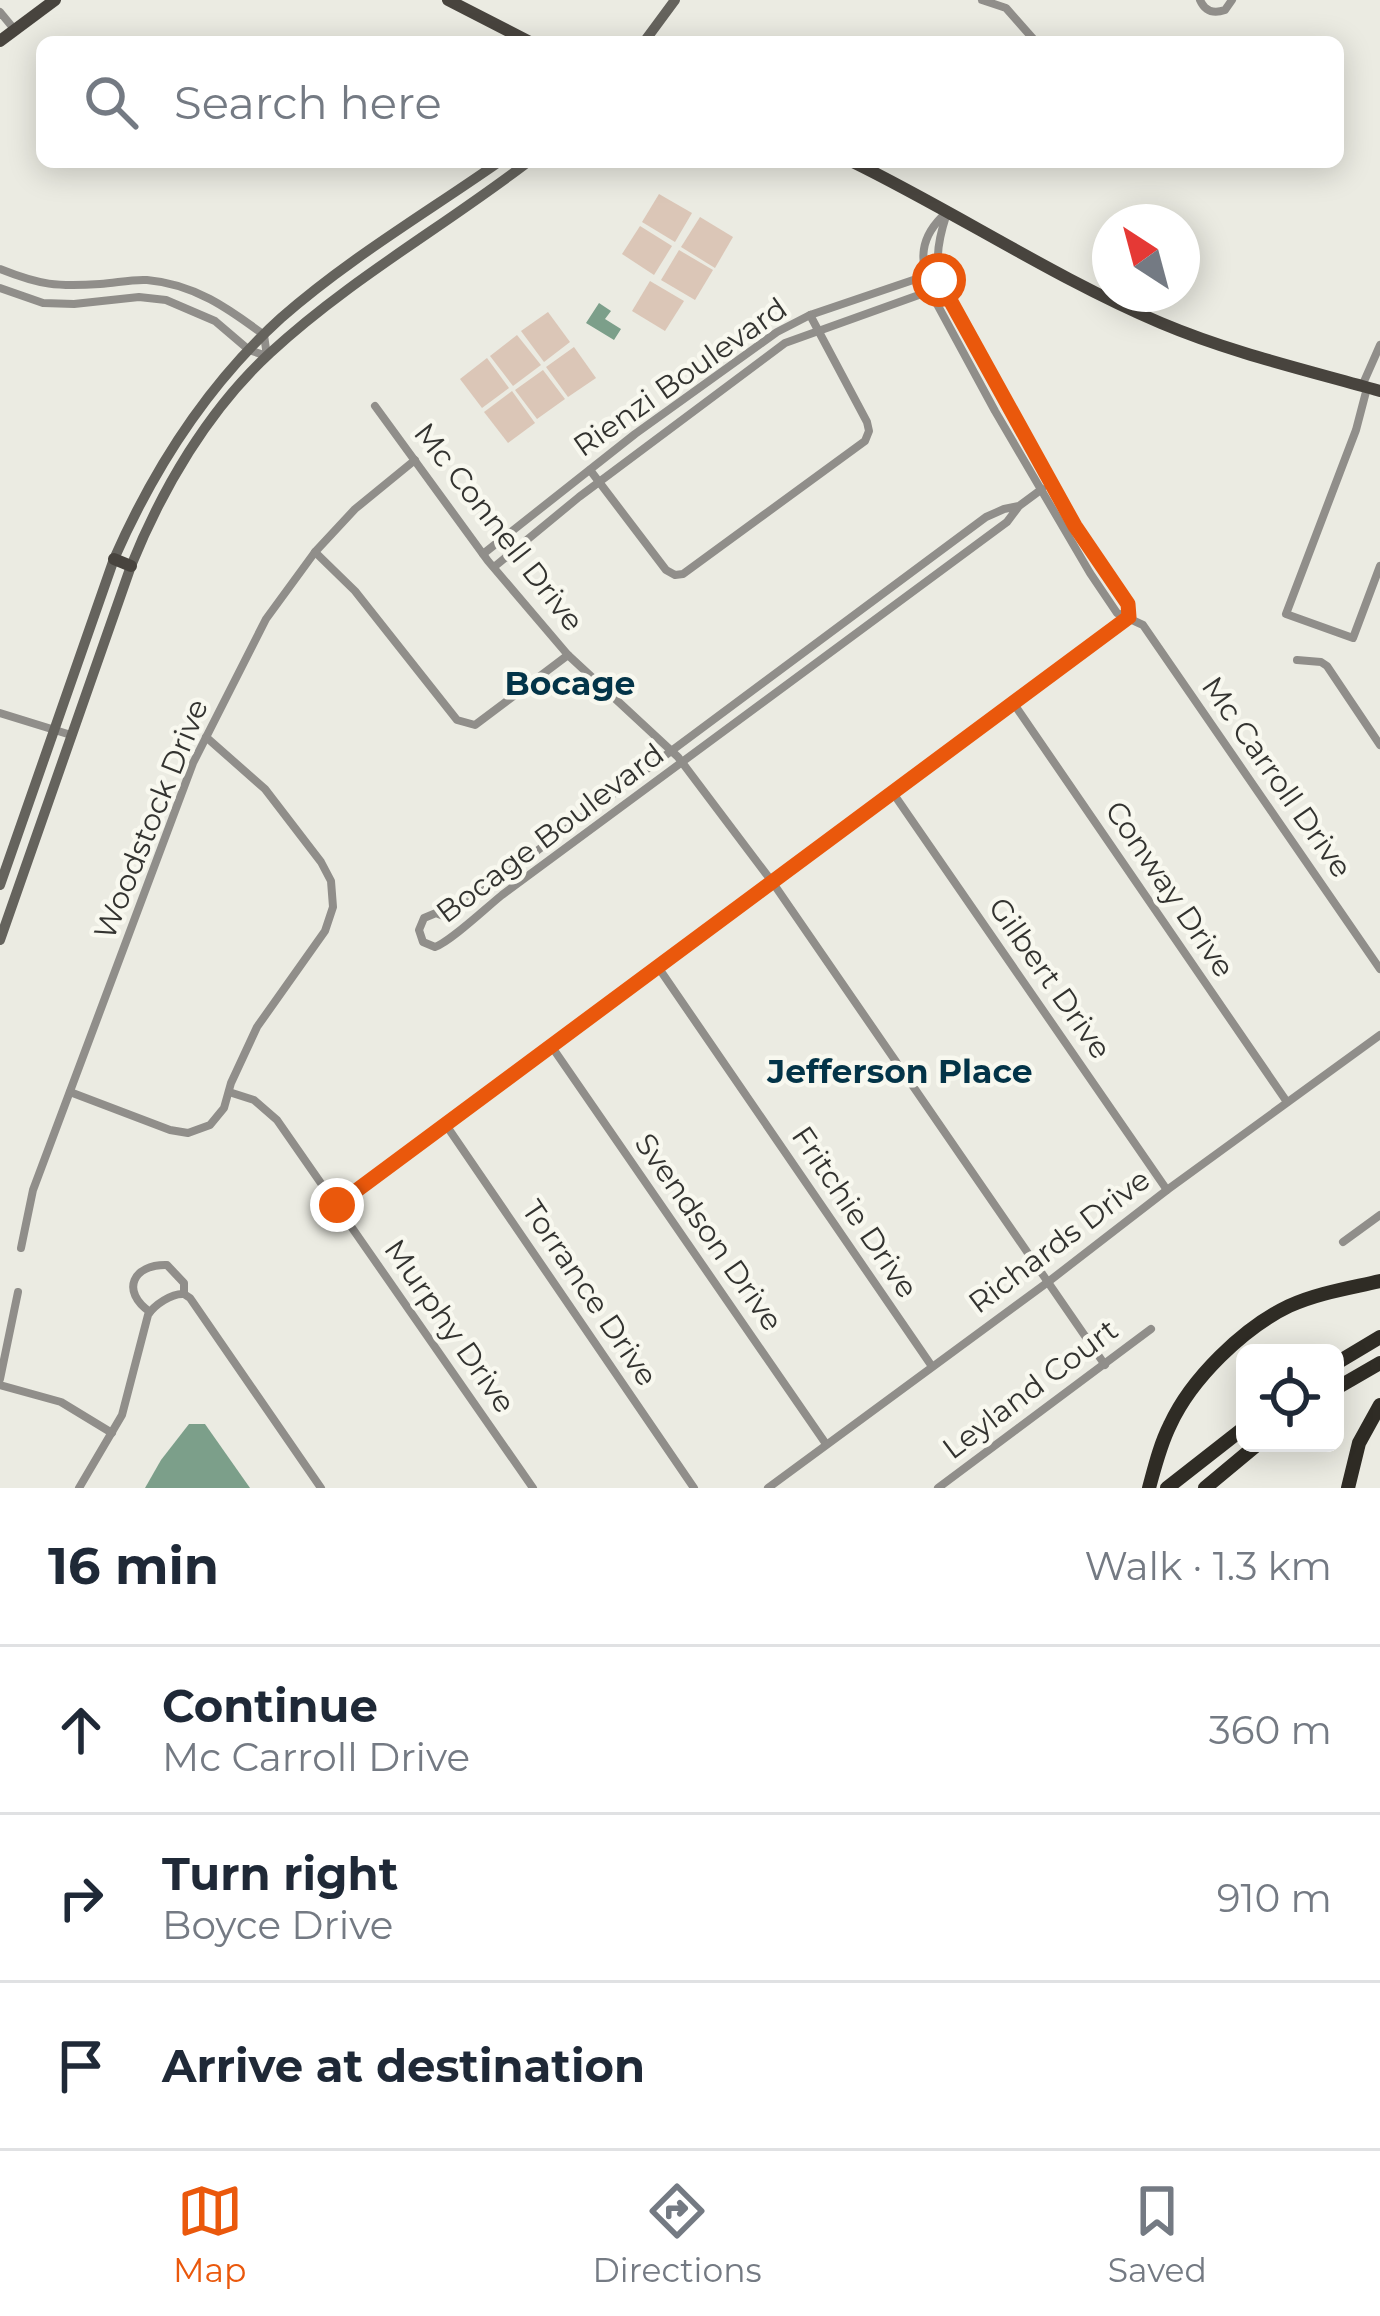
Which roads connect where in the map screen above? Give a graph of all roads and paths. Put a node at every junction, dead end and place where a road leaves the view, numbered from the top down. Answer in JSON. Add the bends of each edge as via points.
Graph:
{"nodes":[{"id":1,"x":55,"y":0,"type":"edge"},
{"id":2,"x":448,"y":0,"type":"edge"},
{"id":3,"x":675,"y":0,"type":"edge"},
{"id":4,"x":982,"y":0,"type":"edge"},
{"id":5,"x":1200,"y":0,"type":"edge"},
{"id":6,"x":1232,"y":0,"type":"edge"},
{"id":7,"x":0,"y":12,"type":"edge"},
{"id":8,"x":15,"y":30,"type":"junction"},
{"id":9,"x":518,"y":36,"type":"edge"},
{"id":10,"x":648,"y":36,"type":"edge"},
{"id":11,"x":1032,"y":36,"type":"edge"},
{"id":12,"x":0,"y":41,"type":"edge"},
{"id":13,"x":490,"y":168,"type":"edge"},
{"id":14,"x":520,"y":168,"type":"edge"},
{"id":15,"x":864,"y":168,"type":"edge"},
{"id":16,"x":947,"y":212,"type":"junction"},
{"id":17,"x":0,"y":269,"type":"edge"},
{"id":18,"x":925,"y":276,"type":"junction"},
{"id":19,"x":37,"y":283,"type":"junction"},
{"id":20,"x":0,"y":289,"type":"edge"},
{"id":21,"x":930,"y":291,"type":"junction"},
{"id":22,"x":32,"y":300,"type":"junction"},
{"id":23,"x":810,"y":316,"type":"junction"},
{"id":24,"x":817,"y":330,"type":"junction"},
{"id":25,"x":264,"y":335,"type":"junction"},
{"id":26,"x":1380,"y":345,"type":"edge"},
{"id":27,"x":249,"y":350,"type":"junction"},
{"id":28,"x":267,"y":356,"type":"junction"},
{"id":29,"x":1370,"y":388,"type":"edge"},
{"id":30,"x":375,"y":406,"type":"dead end"},
{"id":31,"x":415,"y":460,"type":"junction"},
{"id":32,"x":590,"y":470,"type":"junction"},
{"id":33,"x":599,"y":482,"type":"junction"},
{"id":34,"x":1042,"y":489,"type":"junction"},
{"id":35,"x":1018,"y":506,"type":"junction"},
{"id":36,"x":315,"y":552,"type":"junction"},
{"id":37,"x":483,"y":554,"type":"junction"},
{"id":38,"x":114,"y":559,"type":"junction"},
{"id":39,"x":130,"y":566,"type":"junction"},
{"id":40,"x":1380,"y":566,"type":"edge"},
{"id":41,"x":494,"y":567,"type":"junction"},
{"id":42,"x":1129,"y":617,"type":"junction"},
{"id":43,"x":568,"y":656,"type":"junction"},
{"id":44,"x":1297,"y":660,"type":"dead end"},
{"id":45,"x":1014,"y":704,"type":"junction"},
{"id":46,"x":0,"y":713,"type":"edge"},
{"id":47,"x":54,"y":731,"type":"junction"},
{"id":48,"x":71,"y":735,"type":"junction"},
{"id":49,"x":206,"y":737,"type":"junction"},
{"id":50,"x":1380,"y":745,"type":"edge"},
{"id":51,"x":671,"y":751,"type":"junction"},
{"id":52,"x":682,"y":762,"type":"junction"},
{"id":53,"x":893,"y":793,"type":"junction"},
{"id":54,"x":773,"y":883,"type":"junction"},
{"id":55,"x":0,"y":885,"type":"edge"},
{"id":56,"x":0,"y":940,"type":"edge"},
{"id":57,"x":658,"y":967,"type":"junction"},
{"id":58,"x":1380,"y":969,"type":"edge"},
{"id":59,"x":1380,"y":1035,"type":"edge"},
{"id":60,"x":552,"y":1047,"type":"junction"},
{"id":61,"x":70,"y":1092,"type":"junction"},
{"id":62,"x":229,"y":1092,"type":"junction"},
{"id":63,"x":1287,"y":1102,"type":"junction"},
{"id":64,"x":446,"y":1125,"type":"junction"},
{"id":65,"x":1167,"y":1190,"type":"junction"},
{"id":66,"x":337,"y":1205,"type":"junction"},
{"id":67,"x":1380,"y":1215,"type":"edge"},
{"id":68,"x":1343,"y":1242,"type":"dead end"},
{"id":69,"x":20,"y":1248,"type":"dead end"},
{"id":70,"x":1380,"y":1281,"type":"edge"},
{"id":71,"x":1048,"y":1282,"type":"junction"},
{"id":72,"x":18,"y":1292,"type":"dead end"},
{"id":73,"x":184,"y":1294,"type":"junction"},
{"id":74,"x":149,"y":1312,"type":"junction"},
{"id":75,"x":1150,"y":1329,"type":"dead end"},
{"id":76,"x":1380,"y":1337,"type":"edge"},
{"id":77,"x":1344,"y":1359,"type":"edge"},
{"id":78,"x":1380,"y":1363,"type":"edge"},
{"id":79,"x":932,"y":1365,"type":"junction"},
{"id":80,"x":1105,"y":1365,"type":"junction"},
{"id":81,"x":0,"y":1382,"type":"edge"},
{"id":82,"x":1344,"y":1384,"type":"edge"},
{"id":83,"x":1380,"y":1405,"type":"edge"},
{"id":84,"x":112,"y":1433,"type":"junction"},
{"id":85,"x":1236,"y":1434,"type":"edge"},
{"id":86,"x":826,"y":1444,"type":"junction"},
{"id":87,"x":1248,"y":1452,"type":"edge"},
{"id":88,"x":80,"y":1488,"type":"edge"},
{"id":89,"x":321,"y":1488,"type":"edge"},
{"id":90,"x":533,"y":1488,"type":"edge"},
{"id":91,"x":694,"y":1488,"type":"edge"},
{"id":92,"x":768,"y":1488,"type":"edge"},
{"id":93,"x":938,"y":1488,"type":"edge"},
{"id":94,"x":1149,"y":1488,"type":"edge"},
{"id":95,"x":1167,"y":1488,"type":"edge"},
{"id":96,"x":1205,"y":1488,"type":"edge"},
{"id":97,"x":1348,"y":1488,"type":"edge"}],
"edges":[{"from":1,"to":8,"type":"main road"},
{"from":2,"to":9,"type":"main road"},
{"from":3,"to":10,"type":"street"},
{"from":4,"to":11,"type":"street","via":[[1006,8]]},
{"from":5,"to":6,"type":"street","via":[[1214,12]]},
{"from":7,"to":8,"type":"street"},
{"from":8,"to":12,"type":"main road"},
{"from":13,"to":25,"type":"street"},
{"from":14,"to":28,"type":"street"},
{"from":15,"to":16,"type":"main road"},
{"from":16,"to":18,"type":"street","via":[[928,234]]},
{"from":16,"to":29,"type":"main road","via":[[1159,322]]},
{"from":16,"to":42,"type":"street","name":"Mc Carroll Drive","via":[[936,256],[947,299]]},
{"from":17,"to":19,"type":"street"},
{"from":18,"to":21,"type":"street","name":"Mc Carroll Drive"},
{"from":18,"to":23,"type":"street","name":"Rienzi Boulevard"},
{"from":19,"to":22,"type":"street"},
{"from":19,"to":25,"type":"street","via":[[166,283],[201,293]]},
{"from":20,"to":22,"type":"street"},
{"from":21,"to":24,"type":"street","name":"Rienzi Boulevard"},
{"from":21,"to":34,"type":"street","name":"Mc Carroll Drive"},
{"from":22,"to":27,"type":"street","via":[[166,300],[215,321]]},
{"from":23,"to":24,"type":"street"},
{"from":23,"to":32,"type":"street","name":"Rienzi Boulevard","via":[[758,344]]},
{"from":24,"to":33,"type":"street","name":"Rienzi Boulevard","via":[[785,344]]},
{"from":24,"to":33,"type":"street","via":[[868,422],[865,441],[683,574],[666,570]]},
{"from":25,"to":27,"type":"street"},
{"from":25,"to":28,"type":"street"},
{"from":26,"to":29,"type":"street"},
{"from":27,"to":28,"type":"street"},
{"from":27,"to":38,"type":"street","via":[[168,452]]},
{"from":28,"to":39,"type":"street","via":[[181,466]]},
{"from":29,"to":40,"type":"street","via":[[1286,614],[1353,638]]},
{"from":30,"to":31,"type":"street","name":"Mc Connell Drive"},
{"from":31,"to":36,"type":"street","name":"Woodstock Drive"},
{"from":31,"to":37,"type":"street","name":"Mc Connell Drive"},
{"from":32,"to":33,"type":"street"},
{"from":32,"to":37,"type":"street","name":"Rienzi Boulevard"},
{"from":33,"to":41,"type":"street","name":"Rienzi Boulevard"},
{"from":34,"to":35,"type":"street","name":"Bocage Boulevard"},
{"from":34,"to":42,"type":"street","name":"Mc Carroll Drive","via":[[1117,613]]},
{"from":35,"to":51,"type":"street","name":"Bocage Boulevard","via":[[986,517]]},
{"from":35,"to":52,"type":"street","name":"Bocage Boulevard","via":[[1007,522]]},
{"from":36,"to":43,"type":"street","via":[[465,724],[475,725]]},
{"from":36,"to":49,"type":"street","name":"Woodstock Drive","via":[[266,620]]},
{"from":37,"to":41,"type":"street","name":"Mc Connell Drive"},
{"from":38,"to":39,"type":"main road"},
{"from":38,"to":47,"type":"street"},
{"from":39,"to":48,"type":"street"},
{"from":41,"to":43,"type":"street","name":"Mc Connell Drive"},
{"from":42,"to":45,"type":"street"},
{"from":42,"to":58,"type":"street","name":"Mc Carroll Drive","via":[[1143,625]]},
{"from":43,"to":51,"type":"street","name":"Mc Connell Drive"},
{"from":44,"to":50,"type":"street","via":[[1327,666]]},
{"from":45,"to":53,"type":"street"},
{"from":45,"to":63,"type":"street","name":"Conway Drive"},
{"from":46,"to":47,"type":"street"},
{"from":47,"to":48,"type":"street"},
{"from":47,"to":55,"type":"street"},
{"from":48,"to":56,"type":"street"},
{"from":49,"to":61,"type":"street","name":"Woodstock Drive"},
{"from":49,"to":62,"type":"street","via":[[266,789],[321,862],[333,907],[257,1028]]},
{"from":51,"to":52,"type":"street","name":"Mc Connell Drive"},
{"from":51,"to":52,"type":"street","name":"Bocage Boulevard","via":[[452,914],[424,918],[423,942],[447,942]]},
{"from":52,"to":54,"type":"street","name":"Mc Connell Drive"},
{"from":53,"to":54,"type":"street"},
{"from":53,"to":65,"type":"street","name":"Gilbert Drive"},
{"from":54,"to":57,"type":"street"},
{"from":54,"to":71,"type":"street","name":"Mc Connell Drive"},
{"from":57,"to":60,"type":"street"},
{"from":57,"to":79,"type":"street","name":"Fritchie Drive"},
{"from":59,"to":63,"type":"street","name":"Richards Drive"},
{"from":60,"to":64,"type":"street"},
{"from":60,"to":86,"type":"street","name":"Svendson Drive"},
{"from":61,"to":62,"type":"street","via":[[188,1133],[210,1124]]},
{"from":61,"to":69,"type":"street","name":"Woodstock Drive"},
{"from":62,"to":66,"type":"street","name":"Murphy Drive","via":[[278,1120]]},
{"from":63,"to":65,"type":"street","name":"Richards Drive"},
{"from":64,"to":66,"type":"street"},
{"from":64,"to":91,"type":"street","name":"Torrance Drive"},
{"from":65,"to":71,"type":"street","name":"Richards Drive"},
{"from":66,"to":90,"type":"street","name":"Murphy Drive"},
{"from":67,"to":68,"type":"street"},
{"from":70,"to":94,"type":"highway","via":[[1289,1306],[1206,1370],[1172,1420]]},
{"from":71,"to":79,"type":"street","name":"Richards Drive"},
{"from":71,"to":80,"type":"street","name":"Mc Connell Drive"},
{"from":72,"to":81,"type":"street"},
{"from":73,"to":74,"type":"street"},
{"from":73,"to":74,"type":"street","via":[[184,1282],[167,1265],[140,1270],[134,1296]]},
{"from":73,"to":89,"type":"street"},
{"from":74,"to":84,"type":"street"},
{"from":75,"to":80,"type":"street","name":"Leyland Court"},
{"from":76,"to":77,"type":"highway"},
{"from":78,"to":82,"type":"highway"},
{"from":79,"to":86,"type":"street","name":"Richards Drive"},
{"from":80,"to":93,"type":"street","name":"Leyland Court"},
{"from":81,"to":84,"type":"street","via":[[61,1402]]},
{"from":83,"to":97,"type":"highway"},
{"from":84,"to":88,"type":"street"},
{"from":85,"to":95,"type":"highway"},
{"from":86,"to":92,"type":"street","name":"Richards Drive"},
{"from":87,"to":96,"type":"highway"}]}
